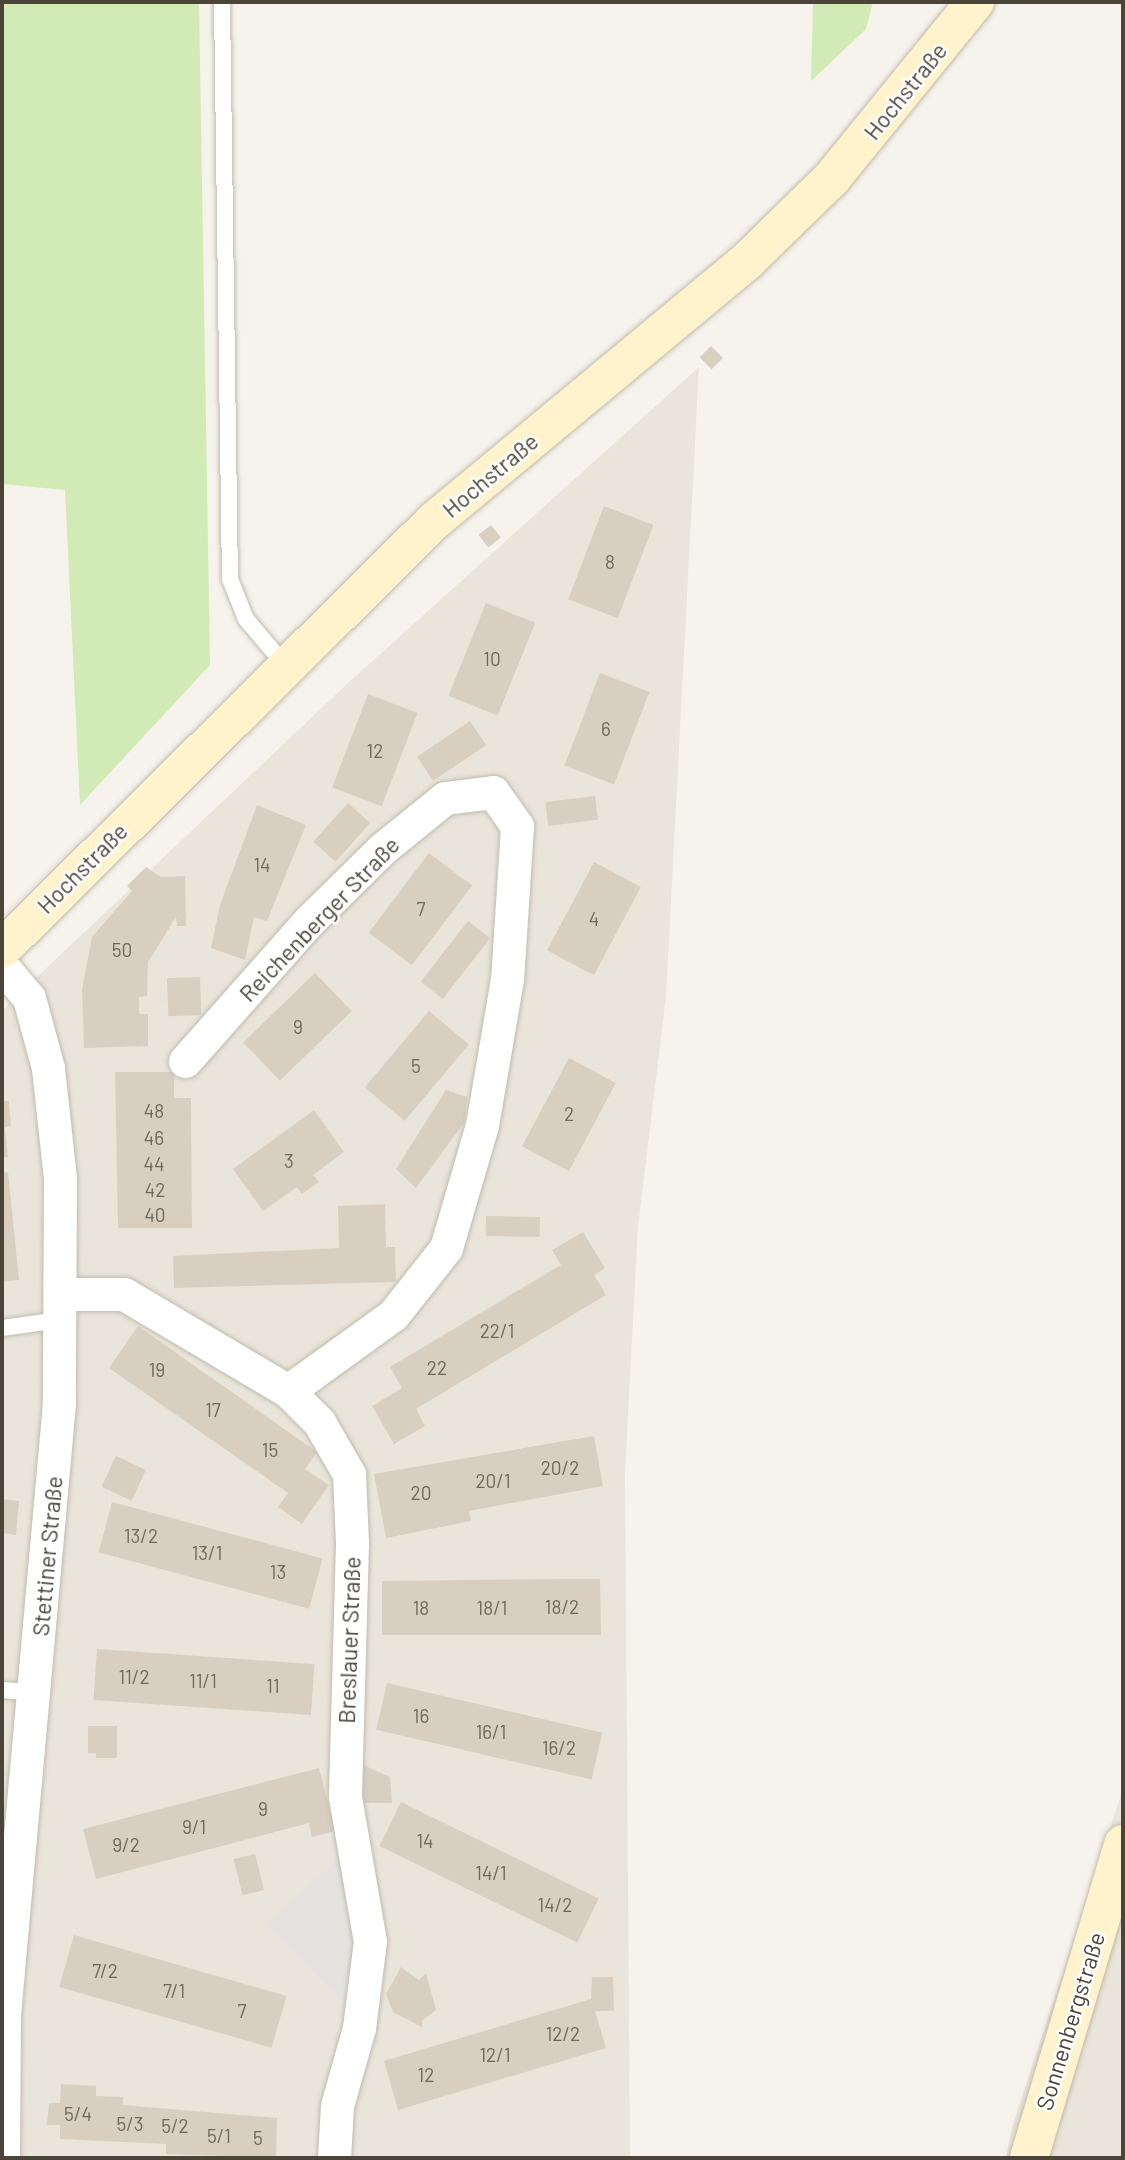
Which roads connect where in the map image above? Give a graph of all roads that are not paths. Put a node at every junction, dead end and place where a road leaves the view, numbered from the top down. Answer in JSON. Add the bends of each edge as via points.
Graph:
{"nodes":[{"id":1,"x":222,"y":2,"type":"edge"},
{"id":2,"x":975,"y":2,"type":"edge"},
{"id":3,"x":284,"y":664,"type":"junction"},
{"id":4,"x":2,"y":948,"type":"edge"},
{"id":5,"x":2,"y":965,"type":"edge"},
{"id":6,"x":185,"y":1061,"type":"dead end"},
{"id":7,"x":60,"y":1307,"type":"junction"},
{"id":8,"x":2,"y":1328,"type":"edge"},
{"id":9,"x":288,"y":1391,"type":"junction"},
{"id":10,"x":2,"y":1690,"type":"edge"},
{"id":11,"x":34,"y":1692,"type":"junction"},
{"id":12,"x":1123,"y":1844,"type":"edge"},
{"id":13,"x":3,"y":2015,"type":"edge"},
{"id":14,"x":3,"y":2158,"type":"edge"},
{"id":15,"x":334,"y":2158,"type":"edge"},
{"id":16,"x":1030,"y":2158,"type":"edge"}],
"edges":[{"from":1,"to":3,"type":"lane","via":[[229,579],[246,620]]},
{"from":2,"to":3,"type":"main road","name":"Hochstraße","via":[[832,178],[747,261],[434,521]]},
{"from":3,"to":4,"type":"main road","name":"Hochstraße"},
{"from":5,"to":7,"type":"street","name":"Stettiner Straße","via":[[29,999],[48,1068],[60,1178]]},
{"from":6,"to":9,"type":"street","name":"Reichenberger Straße","via":[[309,921],[382,849],[445,798],[493,792],[517,826],[508,979],[482,1125],[446,1248],[393,1315]]},
{"from":7,"to":8,"type":"lane"},
{"from":7,"to":9,"type":"street","name":"Breslauer Straße","via":[[124,1294]]},
{"from":7,"to":11,"type":"street","name":"Stettiner Straße","via":[[50,1535]]},
{"from":9,"to":15,"type":"street","name":"Breslauer Straße","via":[[319,1422],[349,1474],[352,1543],[345,1797],[370,1941],[359,2028],[337,2106]]},
{"from":10,"to":11,"type":"lane"},
{"from":11,"to":13,"type":"street","name":"Stettiner Straße"},
{"from":12,"to":16,"type":"main road","name":"Sonnenbergstraße"},
{"from":13,"to":14,"type":"street","name":"Stettiner Straße"}]}
